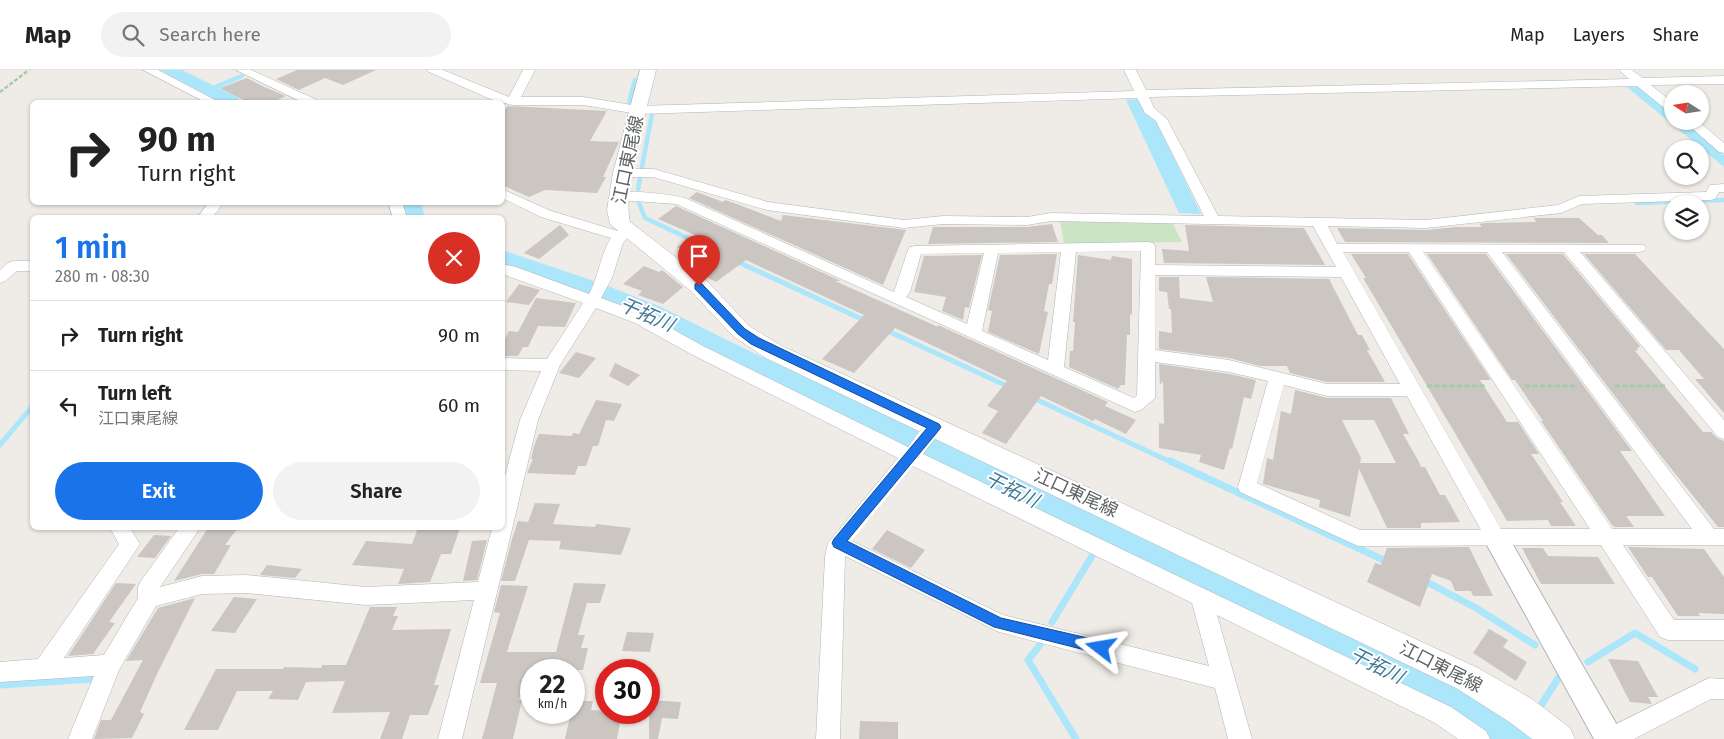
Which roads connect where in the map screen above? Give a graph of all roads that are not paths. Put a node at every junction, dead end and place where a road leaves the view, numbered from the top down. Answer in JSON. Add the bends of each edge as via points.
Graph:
{"nodes":[{"id":1,"x":149,"y":70,"type":"edge"},
{"id":2,"x":242,"y":70,"type":"edge"},
{"id":3,"x":433,"y":70,"type":"edge"},
{"id":4,"x":529,"y":70,"type":"edge"},
{"id":5,"x":648,"y":70,"type":"edge"},
{"id":6,"x":1130,"y":70,"type":"edge"},
{"id":7,"x":1625,"y":70,"type":"edge"},
{"id":8,"x":1724,"y":80,"type":"edge"},
{"id":9,"x":1640,"y":82,"type":"junction"},
{"id":10,"x":1142,"y":94,"type":"junction"},
{"id":11,"x":209,"y":100,"type":"edge"},
{"id":12,"x":307,"y":100,"type":"edge"},
{"id":13,"x":513,"y":101,"type":"junction"},
{"id":14,"x":1664,"y":102,"type":"edge"},
{"id":15,"x":638,"y":110,"type":"junction"},
{"id":16,"x":1701,"y":130,"type":"edge"},
{"id":17,"x":1724,"y":149,"type":"edge"},
{"id":18,"x":623,"y":173,"type":"junction"},
{"id":19,"x":1724,"y":188,"type":"edge"},
{"id":20,"x":505,"y":194,"type":"edge"},
{"id":21,"x":619,"y":196,"type":"junction"},
{"id":22,"x":215,"y":205,"type":"edge"},
{"id":23,"x":206,"y":215,"type":"edge"},
{"id":24,"x":1213,"y":220,"type":"junction"},
{"id":25,"x":1318,"y":222,"type":"junction"},
{"id":26,"x":622,"y":233,"type":"junction"},
{"id":27,"x":1069,"y":248,"type":"junction"},
{"id":28,"x":1333,"y":248,"type":"junction"},
{"id":29,"x":1413,"y":248,"type":"junction"},
{"id":30,"x":1491,"y":248,"type":"junction"},
{"id":31,"x":1568,"y":248,"type":"junction"},
{"id":32,"x":1639,"y":248,"type":"dead end"},
{"id":33,"x":992,"y":249,"type":"junction"},
{"id":34,"x":30,"y":266,"type":"edge"},
{"id":35,"x":505,"y":269,"type":"edge"},
{"id":36,"x":1147,"y":270,"type":"junction"},
{"id":37,"x":1346,"y":272,"type":"junction"},
{"id":38,"x":0,"y":278,"type":"edge"},
{"id":39,"x":595,"y":295,"type":"junction"},
{"id":40,"x":896,"y":299,"type":"junction"},
{"id":41,"x":974,"y":333,"type":"junction"},
{"id":42,"x":1146,"y":355,"type":"junction"},
{"id":43,"x":505,"y":364,"type":"edge"},
{"id":44,"x":552,"y":365,"type":"junction"},
{"id":45,"x":1055,"y":370,"type":"junction"},
{"id":46,"x":1277,"y":379,"type":"junction"},
{"id":47,"x":1413,"y":390,"type":"junction"},
{"id":48,"x":1724,"y":432,"type":"edge"},
{"id":49,"x":921,"y":443,"type":"junction"},
{"id":50,"x":505,"y":515,"type":"edge"},
{"id":51,"x":121,"y":530,"type":"edge"},
{"id":52,"x":189,"y":530,"type":"edge"},
{"id":53,"x":501,"y":530,"type":"edge"},
{"id":54,"x":1716,"y":537,"type":"edge"},
{"id":55,"x":1496,"y":538,"type":"junction"},
{"id":56,"x":1606,"y":538,"type":"junction"},
{"id":57,"x":838,"y":543,"type":"junction"},
{"id":58,"x":487,"y":591,"type":"junction"},
{"id":59,"x":1201,"y":597,"type":"junction"},
{"id":60,"x":149,"y":599,"type":"junction"},
{"id":61,"x":1724,"y":630,"type":"edge"},
{"id":62,"x":110,"y":665,"type":"junction"},
{"id":63,"x":44,"y":669,"type":"junction"},
{"id":64,"x":0,"y":672,"type":"edge"},
{"id":65,"x":1224,"y":680,"type":"junction"},
{"id":66,"x":1724,"y":689,"type":"edge"},
{"id":67,"x":80,"y":739,"type":"edge"},
{"id":68,"x":450,"y":739,"type":"edge"},
{"id":69,"x":828,"y":739,"type":"edge"},
{"id":70,"x":1240,"y":739,"type":"edge"},
{"id":71,"x":1478,"y":739,"type":"edge"},
{"id":72,"x":1558,"y":739,"type":"edge"},
{"id":73,"x":1610,"y":739,"type":"edge"}],
"edges":[{"from":1,"to":11,"type":"street"},
{"from":2,"to":12,"type":"street"},
{"from":3,"to":13,"type":"street"},
{"from":4,"to":13,"type":"street"},
{"from":5,"to":15,"type":"main road","name":"江口東尾線"},
{"from":6,"to":10,"type":"street"},
{"from":7,"to":9,"type":"street"},
{"from":8,"to":9,"type":"street"},
{"from":9,"to":10,"type":"street"},
{"from":9,"to":14,"type":"street"},
{"from":10,"to":15,"type":"street"},
{"from":10,"to":24,"type":"street","via":[[1149,110],[1161,119]]},
{"from":13,"to":15,"type":"street","via":[[583,101]]},
{"from":15,"to":18,"type":"main road","name":"江口東尾線"},
{"from":16,"to":17,"type":"street"},
{"from":18,"to":21,"type":"main road","name":"江口東尾線"},
{"from":18,"to":24,"type":"street","via":[[654,173],[767,206],[904,224],[943,220],[1027,222],[1051,218]]},
{"from":19,"to":25,"type":"street","via":[[1715,188],[1710,196],[1580,200],[1561,209],[1426,224]]},
{"from":20,"to":26,"type":"street","via":[[546,214]]},
{"from":21,"to":26,"type":"main road","name":"江口東尾線","via":[[617,210]]},
{"from":21,"to":40,"type":"street","via":[[680,201]]},
{"from":22,"to":23,"type":"street"},
{"from":24,"to":25,"type":"street"},
{"from":25,"to":28,"type":"street"},
{"from":26,"to":39,"type":"street","via":[[612,246],[607,274]]},
{"from":26,"to":49,"type":"main road","name":"江口東尾線","via":[[677,267],[755,341]]},
{"from":27,"to":33,"type":"street"},
{"from":27,"to":36,"type":"street","via":[[1148,246]]},
{"from":27,"to":45,"type":"street"},
{"from":28,"to":29,"type":"street"},
{"from":28,"to":37,"type":"street"},
{"from":29,"to":30,"type":"street"},
{"from":29,"to":56,"type":"street"},
{"from":30,"to":31,"type":"street"},
{"from":30,"to":54,"type":"street","via":[[1595,386]]},
{"from":31,"to":32,"type":"street"},
{"from":31,"to":48,"type":"street"},
{"from":33,"to":40,"type":"street","via":[[915,250],[902,292]]},
{"from":33,"to":41,"type":"street"},
{"from":34,"to":38,"type":"street","via":[[13,266]]},
{"from":35,"to":39,"type":"street"},
{"from":36,"to":37,"type":"street"},
{"from":36,"to":42,"type":"street"},
{"from":37,"to":47,"type":"street"},
{"from":39,"to":44,"type":"street"},
{"from":39,"to":49,"type":"street","via":[[697,350]]},
{"from":40,"to":41,"type":"street"},
{"from":41,"to":45,"type":"street"},
{"from":42,"to":45,"type":"street","via":[[1146,398],[1135,406]]},
{"from":42,"to":46,"type":"street","via":[[1229,366]]},
{"from":43,"to":44,"type":"street"},
{"from":44,"to":50,"type":"street","via":[[529,420]]},
{"from":46,"to":47,"type":"street","via":[[1327,390]]},
{"from":46,"to":55,"type":"street","via":[[1247,487],[1358,538]]},
{"from":47,"to":55,"type":"street"},
{"from":49,"to":57,"type":"street"},
{"from":49,"to":59,"type":"street"},
{"from":49,"to":72,"type":"main road","name":"江口東尾線","via":[[1466,678],[1520,710]]},
{"from":51,"to":63,"type":"street","via":[[130,544]]},
{"from":52,"to":60,"type":"street","via":[[148,587]]},
{"from":53,"to":58,"type":"street"},
{"from":54,"to":56,"type":"street"},
{"from":55,"to":56,"type":"street"},
{"from":55,"to":73,"type":"street"},
{"from":56,"to":61,"type":"street","via":[[1668,630]]},
{"from":57,"to":65,"type":"street","via":[[999,623]]},
{"from":57,"to":69,"type":"street"},
{"from":58,"to":60,"type":"street","via":[[366,596],[246,584],[202,585]]},
{"from":58,"to":68,"type":"street"},
{"from":59,"to":65,"type":"street"},
{"from":59,"to":71,"type":"street","via":[[1443,715]]},
{"from":60,"to":62,"type":"street"},
{"from":62,"to":63,"type":"street"},
{"from":62,"to":67,"type":"street"},
{"from":63,"to":64,"type":"street"},
{"from":65,"to":70,"type":"street"},
{"from":66,"to":73,"type":"street","via":[[1709,688]]}]}
